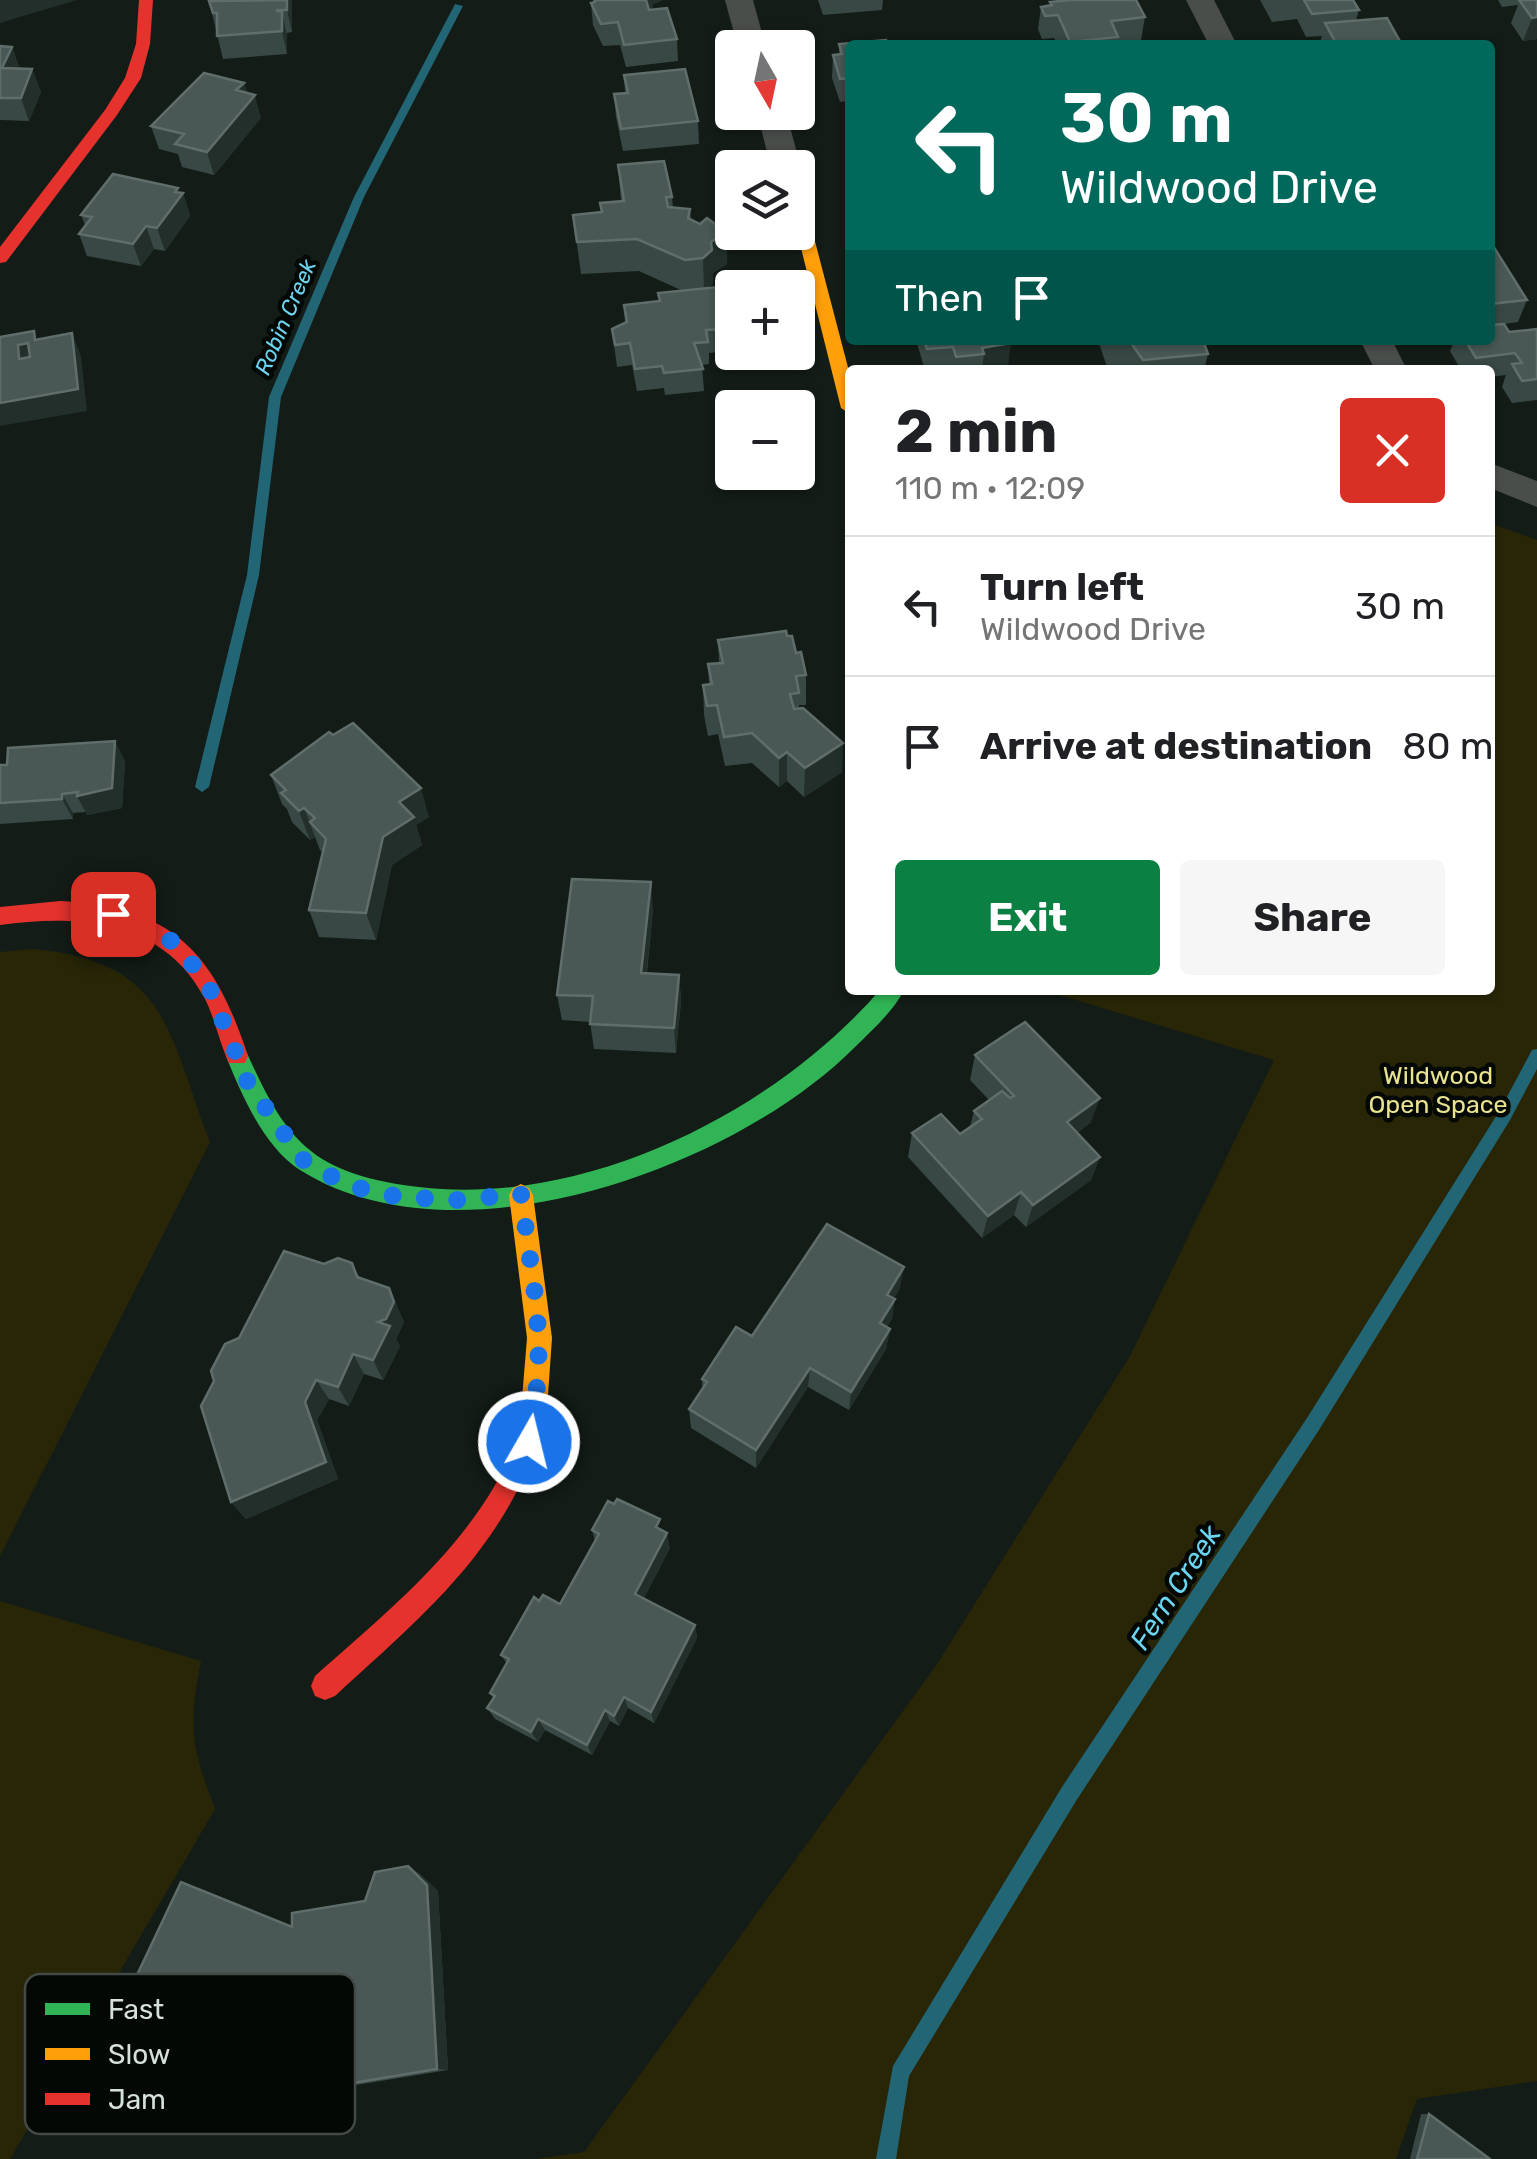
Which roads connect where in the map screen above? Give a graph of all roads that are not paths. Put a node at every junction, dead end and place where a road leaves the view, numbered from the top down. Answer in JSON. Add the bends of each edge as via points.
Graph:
{"nodes":[{"id":1,"x":146,"y":0,"type":"edge"},
{"id":2,"x":739,"y":0,"type":"edge"},
{"id":3,"x":1200,"y":0,"type":"edge"},
{"id":4,"x":747,"y":30,"type":"edge"},
{"id":5,"x":1221,"y":40,"type":"edge"},
{"id":6,"x":809,"y":250,"type":"edge"},
{"id":7,"x":0,"y":258,"type":"edge"},
{"id":8,"x":845,"y":389,"type":"edge"},
{"id":9,"x":1495,"y":477,"type":"edge"},
{"id":10,"x":1537,"y":495,"type":"edge"},
{"id":11,"x":0,"y":916,"type":"edge"},
{"id":12,"x":890,"y":995,"type":"edge"},
{"id":13,"x":521,"y":1194,"type":"junction"},
{"id":14,"x":325,"y":1686,"type":"dead end"}],
"edges":[{"from":1,"to":7,"type":"street","via":[[134,78]]},
{"from":2,"to":4,"type":"street"},
{"from":3,"to":5,"type":"street"},
{"from":6,"to":8,"type":"street"},
{"from":9,"to":10,"type":"street"},
{"from":11,"to":13,"type":"street","via":[[69,908],[152,925],[207,982],[248,1083],[302,1159],[346,1185],[399,1197]]},
{"from":12,"to":13,"type":"street","via":[[845,1046],[788,1093],[712,1136],[628,1171]]},
{"from":13,"to":14,"type":"street","via":[[537,1309],[539,1372],[529,1442],[496,1509],[462,1557]]}]}
